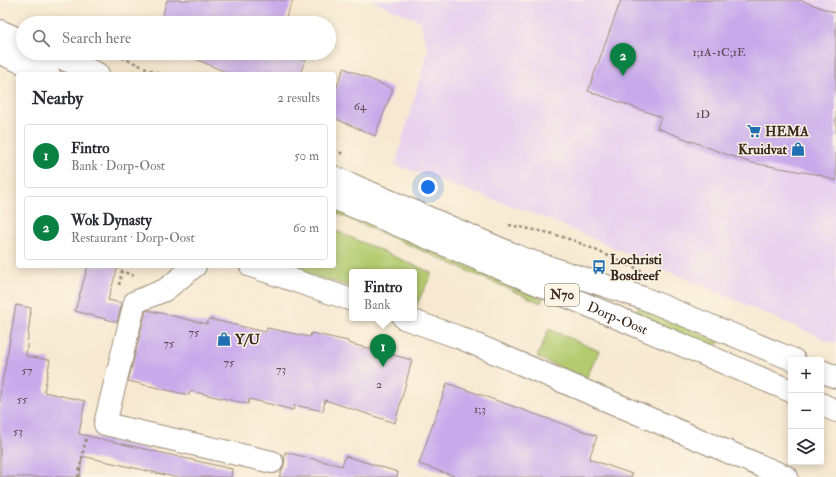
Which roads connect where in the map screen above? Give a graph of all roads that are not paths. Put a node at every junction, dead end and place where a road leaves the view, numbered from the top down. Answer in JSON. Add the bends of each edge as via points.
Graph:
{"nodes":[{"id":1,"x":0,"y":32,"type":"edge"},
{"id":2,"x":16,"y":39,"type":"edge"},
{"id":3,"x":0,"y":53,"type":"edge"},
{"id":4,"x":16,"y":60,"type":"edge"},
{"id":5,"x":16,"y":60,"type":"edge"},
{"id":6,"x":66,"y":60,"type":"edge"},
{"id":7,"x":44,"y":72,"type":"edge"},
{"id":8,"x":93,"y":72,"type":"edge"},
{"id":9,"x":336,"y":178,"type":"edge"},
{"id":10,"x":336,"y":199,"type":"edge"},
{"id":11,"x":192,"y":268,"type":"edge"},
{"id":12,"x":257,"y":268,"type":"edge"},
{"id":13,"x":349,"y":299,"type":"edge"},
{"id":14,"x":413,"y":321,"type":"edge"},
{"id":15,"x":788,"y":358,"type":"edge"},
{"id":16,"x":824,"y":372,"type":"edge"},
{"id":17,"x":836,"y":377,"type":"edge"},
{"id":18,"x":788,"y":390,"type":"edge"},
{"id":19,"x":824,"y":405,"type":"edge"},
{"id":20,"x":836,"y":411,"type":"edge"},
{"id":21,"x":272,"y":462,"type":"dead end"},
{"id":22,"x":760,"y":472,"type":"edge"},
{"id":23,"x":787,"y":477,"type":"edge"}],
"edges":[{"from":1,"to":2,"type":"main road"},
{"from":3,"to":4,"type":"main road"},
{"from":5,"to":7,"type":"main road"},
{"from":6,"to":8,"type":"main road"},
{"from":9,"to":15,"type":"main road","name":"Dorp-Oost","number":"N70","via":[[516,256],[643,298]]},
{"from":10,"to":18,"type":"main road","name":"Dorp-Oost","number":"N70"},
{"from":11,"to":21,"type":"main road","via":[[165,290],[135,302],[105,424]]},
{"from":12,"to":13,"type":"main road"},
{"from":14,"to":22,"type":"main road","via":[[458,337]]},
{"from":16,"to":17,"type":"main road"},
{"from":19,"to":20,"type":"main road"},
{"from":22,"to":23,"type":"main road"}]}
